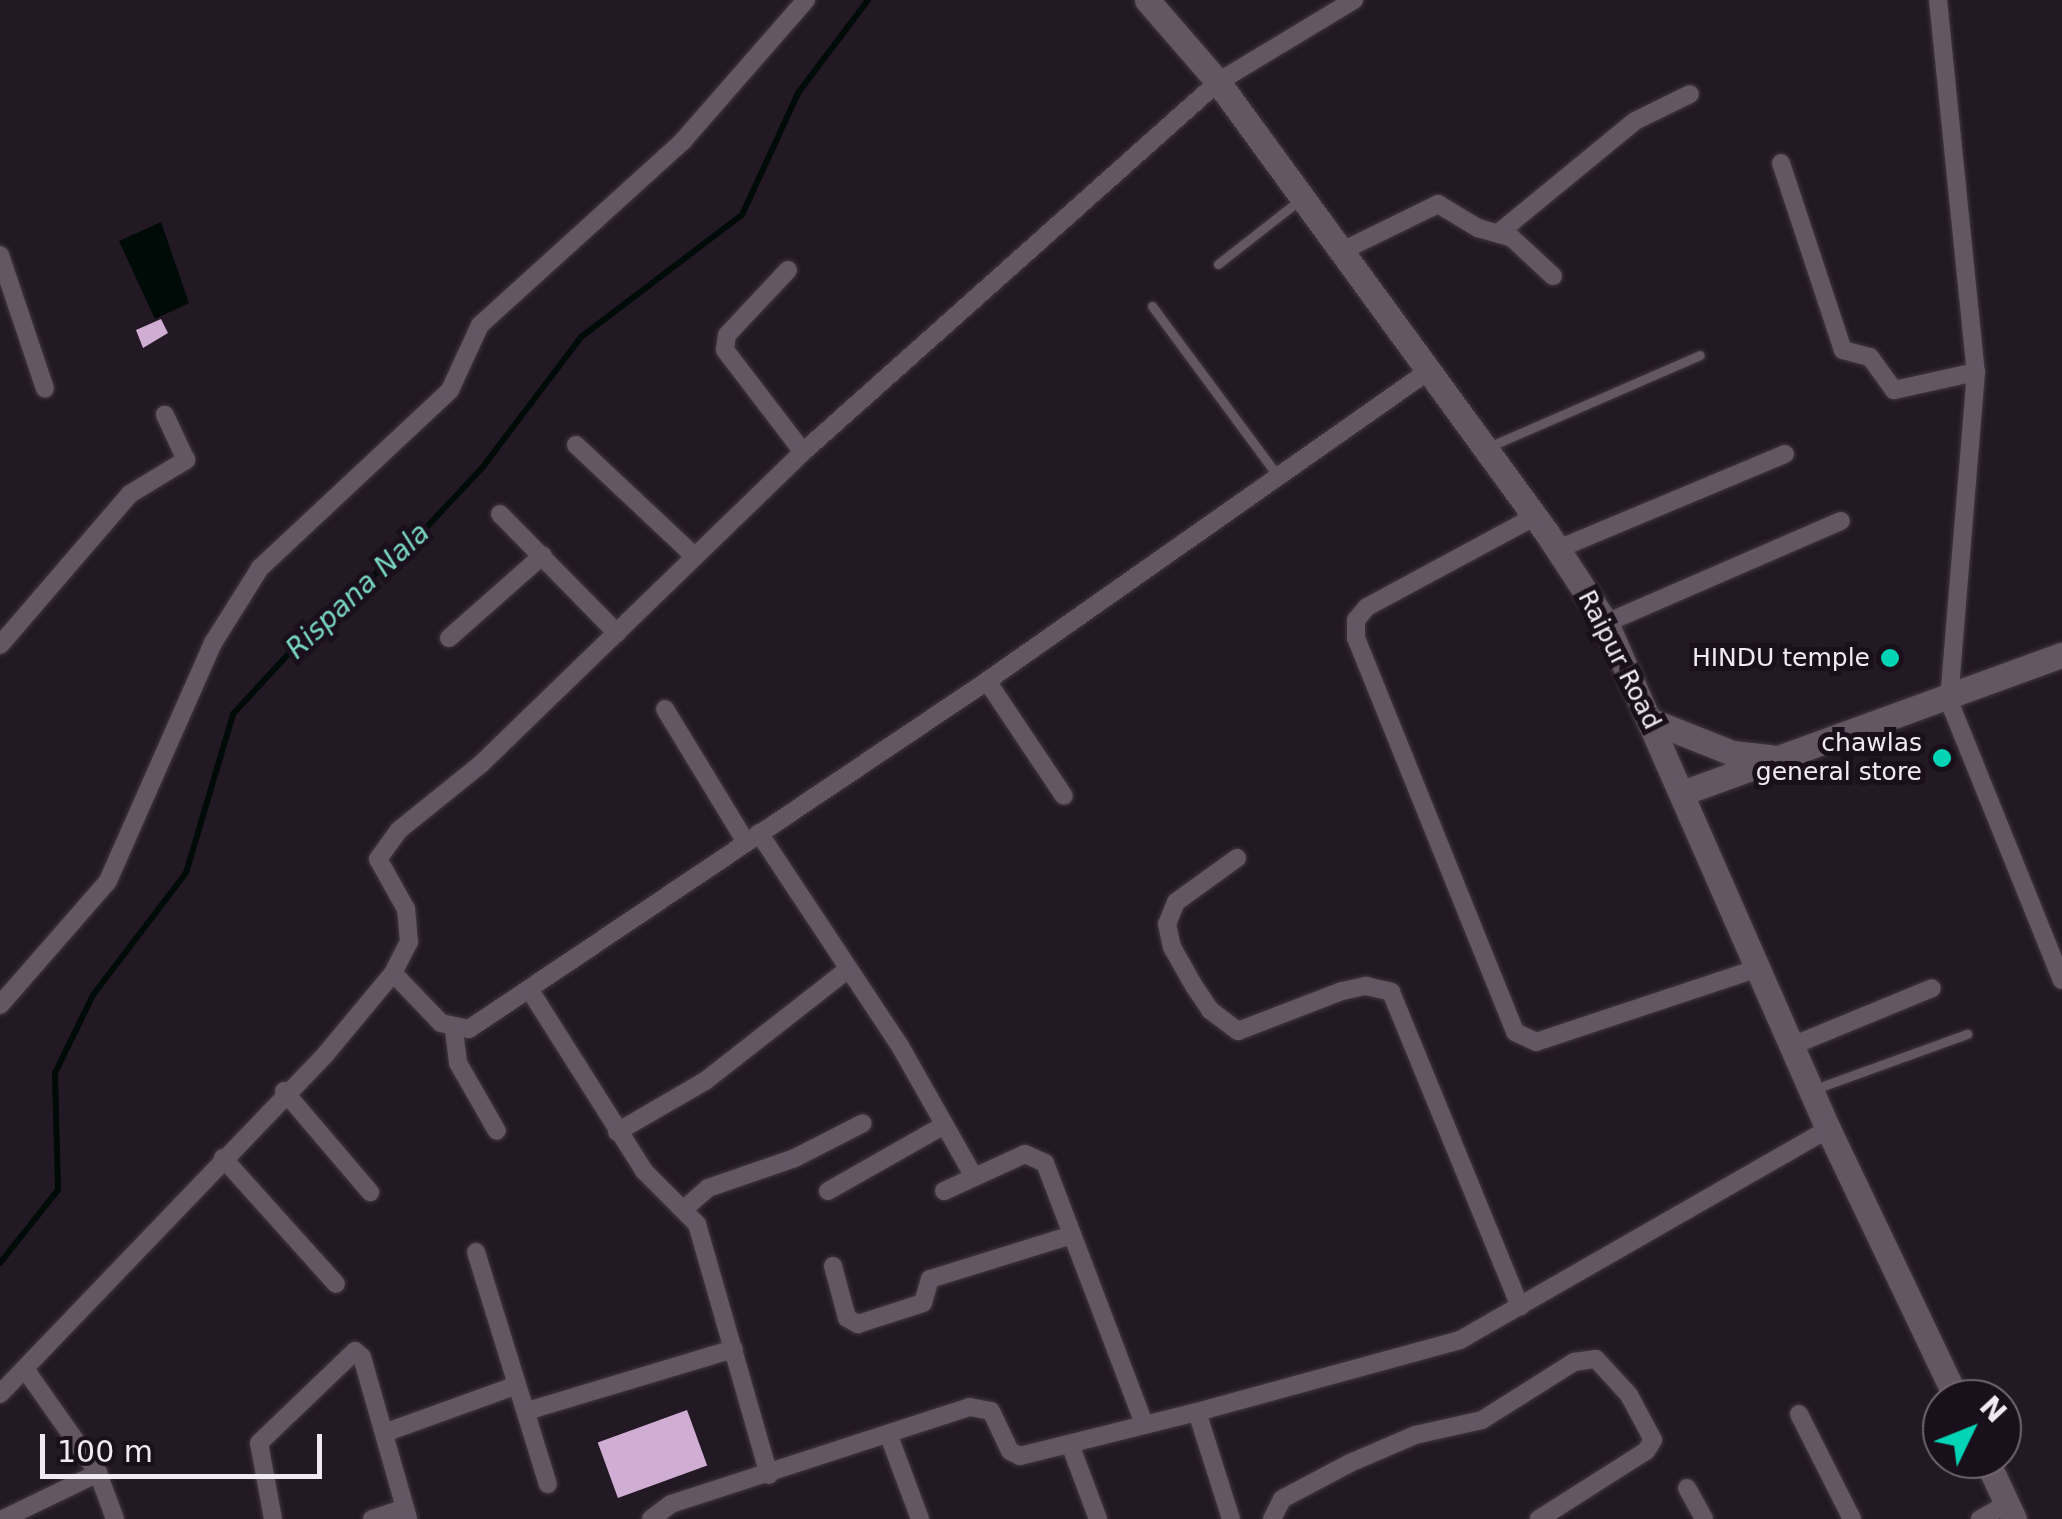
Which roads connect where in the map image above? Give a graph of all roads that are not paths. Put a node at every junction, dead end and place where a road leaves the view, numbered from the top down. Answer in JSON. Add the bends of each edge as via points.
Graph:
{"nodes":[{"id":1,"x":806,"y":0,"type":"edge"},
{"id":2,"x":1147,"y":0,"type":"edge"},
{"id":3,"x":1354,"y":0,"type":"edge"},
{"id":4,"x":1938,"y":0,"type":"edge"},
{"id":5,"x":1218,"y":82,"type":"junction"},
{"id":6,"x":1690,"y":94,"type":"dead end"},
{"id":7,"x":1781,"y":163,"type":"dead end"},
{"id":8,"x":1301,"y":199,"type":"junction"},
{"id":9,"x":1500,"y":231,"type":"junction"},
{"id":10,"x":1340,"y":252,"type":"junction"},
{"id":11,"x":0,"y":256,"type":"edge"},
{"id":12,"x":1218,"y":264,"type":"dead end"},
{"id":13,"x":788,"y":270,"type":"dead end"},
{"id":14,"x":1553,"y":276,"type":"dead end"},
{"id":15,"x":1152,"y":306,"type":"dead end"},
{"id":16,"x":1700,"y":355,"type":"dead end"},
{"id":17,"x":1427,"y":372,"type":"junction"},
{"id":18,"x":1976,"y":372,"type":"junction"},
{"id":19,"x":45,"y":389,"type":"dead end"},
{"id":20,"x":164,"y":415,"type":"dead end"},
{"id":21,"x":576,"y":445,"type":"dead end"},
{"id":22,"x":1484,"y":449,"type":"junction"},
{"id":23,"x":803,"y":452,"type":"junction"},
{"id":24,"x":1785,"y":454,"type":"dead end"},
{"id":25,"x":1278,"y":476,"type":"junction"},
{"id":26,"x":500,"y":514,"type":"dead end"},
{"id":27,"x":1534,"y":516,"type":"junction"},
{"id":28,"x":1841,"y":521,"type":"dead end"},
{"id":29,"x":1558,"y":549,"type":"junction"},
{"id":30,"x":544,"y":556,"type":"junction"},
{"id":31,"x":694,"y":556,"type":"junction"},
{"id":32,"x":1606,"y":623,"type":"junction"},
{"id":33,"x":618,"y":633,"type":"junction"},
{"id":34,"x":449,"y":638,"type":"dead end"},
{"id":35,"x":0,"y":644,"type":"edge"},
{"id":36,"x":2062,"y":656,"type":"edge"},
{"id":37,"x":987,"y":681,"type":"junction"},
{"id":38,"x":1949,"y":701,"type":"junction"},
{"id":39,"x":665,"y":709,"type":"dead end"},
{"id":40,"x":1652,"y":722,"type":"junction"},
{"id":41,"x":1779,"y":758,"type":"junction"},
{"id":42,"x":1686,"y":792,"type":"junction"},
{"id":43,"x":1064,"y":796,"type":"dead end"},
{"id":44,"x":752,"y":838,"type":"junction"},
{"id":45,"x":1238,"y":858,"type":"dead end"},
{"id":46,"x":1760,"y":967,"type":"junction"},
{"id":47,"x":847,"y":970,"type":"junction"},
{"id":48,"x":393,"y":973,"type":"junction"},
{"id":49,"x":2062,"y":980,"type":"edge"},
{"id":50,"x":1932,"y":988,"type":"dead end"},
{"id":51,"x":531,"y":992,"type":"junction"},
{"id":52,"x":0,"y":1005,"type":"edge"},
{"id":53,"x":454,"y":1030,"type":"junction"},
{"id":54,"x":1967,"y":1034,"type":"dead end"},
{"id":55,"x":1794,"y":1045,"type":"junction"},
{"id":56,"x":1812,"y":1090,"type":"junction"},
{"id":57,"x":284,"y":1091,"type":"junction"},
{"id":58,"x":864,"y":1123,"type":"dead end"},
{"id":59,"x":944,"y":1124,"type":"junction"},
{"id":60,"x":1828,"y":1129,"type":"junction"},
{"id":61,"x":497,"y":1131,"type":"dead end"},
{"id":62,"x":617,"y":1132,"type":"junction"},
{"id":63,"x":223,"y":1158,"type":"junction"},
{"id":64,"x":972,"y":1175,"type":"junction"},
{"id":65,"x":944,"y":1190,"type":"dead end"},
{"id":66,"x":828,"y":1191,"type":"dead end"},
{"id":67,"x":370,"y":1192,"type":"dead end"},
{"id":68,"x":684,"y":1209,"type":"junction"},
{"id":69,"x":1072,"y":1235,"type":"junction"},
{"id":70,"x":476,"y":1252,"type":"dead end"},
{"id":71,"x":833,"y":1266,"type":"dead end"},
{"id":72,"x":336,"y":1284,"type":"dead end"},
{"id":73,"x":1520,"y":1307,"type":"junction"},
{"id":74,"x":734,"y":1349,"type":"junction"},
{"id":75,"x":25,"y":1369,"type":"junction"},
{"id":76,"x":1947,"y":1379,"type":"edge"},
{"id":77,"x":518,"y":1385,"type":"junction"},
{"id":78,"x":0,"y":1394,"type":"edge"},
{"id":79,"x":527,"y":1412,"type":"junction"},
{"id":80,"x":1196,"y":1412,"type":"junction"},
{"id":81,"x":1798,"y":1414,"type":"dead end"},
{"id":82,"x":1144,"y":1424,"type":"junction"},
{"id":83,"x":384,"y":1433,"type":"junction"},
{"id":84,"x":889,"y":1436,"type":"junction"},
{"id":85,"x":1071,"y":1447,"type":"junction"},
{"id":86,"x":98,"y":1473,"type":"junction"},
{"id":87,"x":769,"y":1474,"type":"junction"},
{"id":88,"x":1995,"y":1479,"type":"edge"},
{"id":89,"x":548,"y":1484,"type":"dead end"},
{"id":90,"x":1686,"y":1488,"type":"dead end"},
{"id":91,"x":2011,"y":1512,"type":"edge"},
{"id":92,"x":407,"y":1514,"type":"edge"},
{"id":93,"x":2,"y":1519,"type":"edge"},
{"id":94,"x":115,"y":1519,"type":"edge"},
{"id":95,"x":274,"y":1519,"type":"edge"},
{"id":96,"x":372,"y":1519,"type":"edge"},
{"id":97,"x":650,"y":1519,"type":"edge"},
{"id":98,"x":920,"y":1519,"type":"edge"},
{"id":99,"x":1098,"y":1519,"type":"edge"},
{"id":100,"x":1231,"y":1519,"type":"edge"},
{"id":101,"x":1272,"y":1519,"type":"edge"},
{"id":102,"x":1539,"y":1519,"type":"edge"},
{"id":103,"x":1704,"y":1519,"type":"edge"},
{"id":104,"x":1852,"y":1519,"type":"edge"},
{"id":105,"x":1980,"y":1519,"type":"edge"}],
"edges":[{"from":1,"to":52,"type":"street","via":[[682,142],[480,325],[450,390],[260,568],[213,643],[108,881]]},
{"from":2,"to":5,"type":"main road","name":"Raipur Road"},
{"from":3,"to":5,"type":"street"},
{"from":4,"to":18,"type":"street"},
{"from":5,"to":8,"type":"main road","name":"Raipur Road"},
{"from":5,"to":23,"type":"street"},
{"from":6,"to":9,"type":"street","via":[[1608,140]]},
{"from":7,"to":18,"type":"street","via":[[1843,350],[1870,357],[1894,390]]},
{"from":8,"to":10,"type":"main road","name":"Raipur Road"},
{"from":8,"to":12,"type":"lane"},
{"from":9,"to":10,"type":"street","via":[[1478,228],[1438,204]]},
{"from":9,"to":14,"type":"street"},
{"from":10,"to":17,"type":"main road","name":"Raipur Road"},
{"from":11,"to":19,"type":"street"},
{"from":13,"to":23,"type":"street","via":[[728,335],[724,350]]},
{"from":15,"to":25,"type":"lane"},
{"from":16,"to":22,"type":"lane"},
{"from":17,"to":22,"type":"main road","name":"Raipur Road"},
{"from":17,"to":25,"type":"street"},
{"from":18,"to":38,"type":"street"},
{"from":20,"to":35,"type":"street","via":[[186,460],[130,494]]},
{"from":21,"to":31,"type":"street"},
{"from":22,"to":27,"type":"main road","name":"Raipur Road"},
{"from":23,"to":31,"type":"street"},
{"from":24,"to":29,"type":"street"},
{"from":25,"to":37,"type":"street"},
{"from":26,"to":30,"type":"street"},
{"from":27,"to":29,"type":"main road","name":"Raipur Road"},
{"from":27,"to":46,"type":"street","via":[[1367,607],[1356,620],[1356,638],[1515,1032],[1536,1042]]},
{"from":28,"to":32,"type":"street"},
{"from":29,"to":32,"type":"main road","name":"Raipur Road"},
{"from":30,"to":33,"type":"street"},
{"from":30,"to":34,"type":"street"},
{"from":31,"to":33,"type":"street"},
{"from":32,"to":40,"type":"main road","name":"Raipur Road"},
{"from":33,"to":48,"type":"street","via":[[481,764],[386,843],[378,859],[406,909],[409,942]]},
{"from":36,"to":38,"type":"main road"},
{"from":37,"to":43,"type":"street"},
{"from":37,"to":44,"type":"street"},
{"from":38,"to":41,"type":"main road"},
{"from":38,"to":49,"type":"street"},
{"from":39,"to":44,"type":"street"},
{"from":40,"to":41,"type":"main road","via":[[1732,753]]},
{"from":40,"to":42,"type":"main road","name":"Raipur Road"},
{"from":41,"to":42,"type":"main road"},
{"from":42,"to":46,"type":"main road","name":"Raipur Road"},
{"from":44,"to":47,"type":"street"},
{"from":44,"to":51,"type":"street"},
{"from":45,"to":73,"type":"street","via":[[1176,902],[1167,924],[1194,986],[1210,1010],[1238,1031],[1342,991],[1366,986],[1391,992]]},
{"from":46,"to":55,"type":"main road","name":"Raipur Road"},
{"from":47,"to":59,"type":"street"},
{"from":47,"to":62,"type":"street","via":[[705,1081]]},
{"from":48,"to":53,"type":"street"},
{"from":48,"to":57,"type":"street","via":[[325,1055]]},
{"from":50,"to":55,"type":"street"},
{"from":51,"to":53,"type":"street","via":[[468,1029]]},
{"from":51,"to":62,"type":"street"},
{"from":53,"to":61,"type":"street","via":[[458,1062]]},
{"from":54,"to":56,"type":"lane"},
{"from":55,"to":56,"type":"main road","name":"Raipur Road"},
{"from":56,"to":60,"type":"main road","name":"Raipur Road"},
{"from":57,"to":63,"type":"street"},
{"from":57,"to":67,"type":"street"},
{"from":58,"to":68,"type":"street","via":[[795,1158],[708,1188]]},
{"from":59,"to":64,"type":"street"},
{"from":59,"to":66,"type":"street"},
{"from":60,"to":73,"type":"street"},
{"from":60,"to":76,"type":"main road","name":"Raipur Road"},
{"from":62,"to":68,"type":"street","via":[[644,1171]]},
{"from":63,"to":72,"type":"street"},
{"from":63,"to":75,"type":"street"},
{"from":64,"to":65,"type":"street"},
{"from":64,"to":69,"type":"street","via":[[1035,1156],[1050,1175]]},
{"from":68,"to":74,"type":"street","via":[[706,1245]]},
{"from":69,"to":71,"type":"street","via":[[930,1280],[923,1303],[858,1324],[847,1318]]},
{"from":69,"to":82,"type":"street"},
{"from":70,"to":77,"type":"street"},
{"from":73,"to":80,"type":"street","via":[[1406,1358]]},
{"from":74,"to":79,"type":"street"},
{"from":74,"to":87,"type":"street"},
{"from":75,"to":78,"type":"street"},
{"from":75,"to":86,"type":"street"},
{"from":77,"to":79,"type":"street"},
{"from":77,"to":83,"type":"street"},
{"from":79,"to":89,"type":"street"},
{"from":80,"to":82,"type":"street"},
{"from":80,"to":100,"type":"street"},
{"from":81,"to":104,"type":"street"},
{"from":82,"to":85,"type":"street"},
{"from":83,"to":92,"type":"street"},
{"from":83,"to":95,"type":"street","via":[[362,1357],[350,1353],[259,1443]]},
{"from":84,"to":85,"type":"street","via":[[980,1406],[991,1411],[1014,1454]]},
{"from":84,"to":87,"type":"street"},
{"from":84,"to":98,"type":"street"},
{"from":85,"to":99,"type":"street"},
{"from":86,"to":93,"type":"street"},
{"from":86,"to":94,"type":"street"},
{"from":87,"to":97,"type":"street","via":[[671,1504]]},
{"from":88,"to":91,"type":"main road"},
{"from":90,"to":103,"type":"street"},
{"from":91,"to":105,"type":"street"},
{"from":92,"to":96,"type":"street"},
{"from":101,"to":102,"type":"street","via":[[1282,1500],[1350,1463],[1415,1435],[1482,1420],[1574,1362],[1596,1360],[1629,1395],[1653,1440],[1646,1451]]}]}
